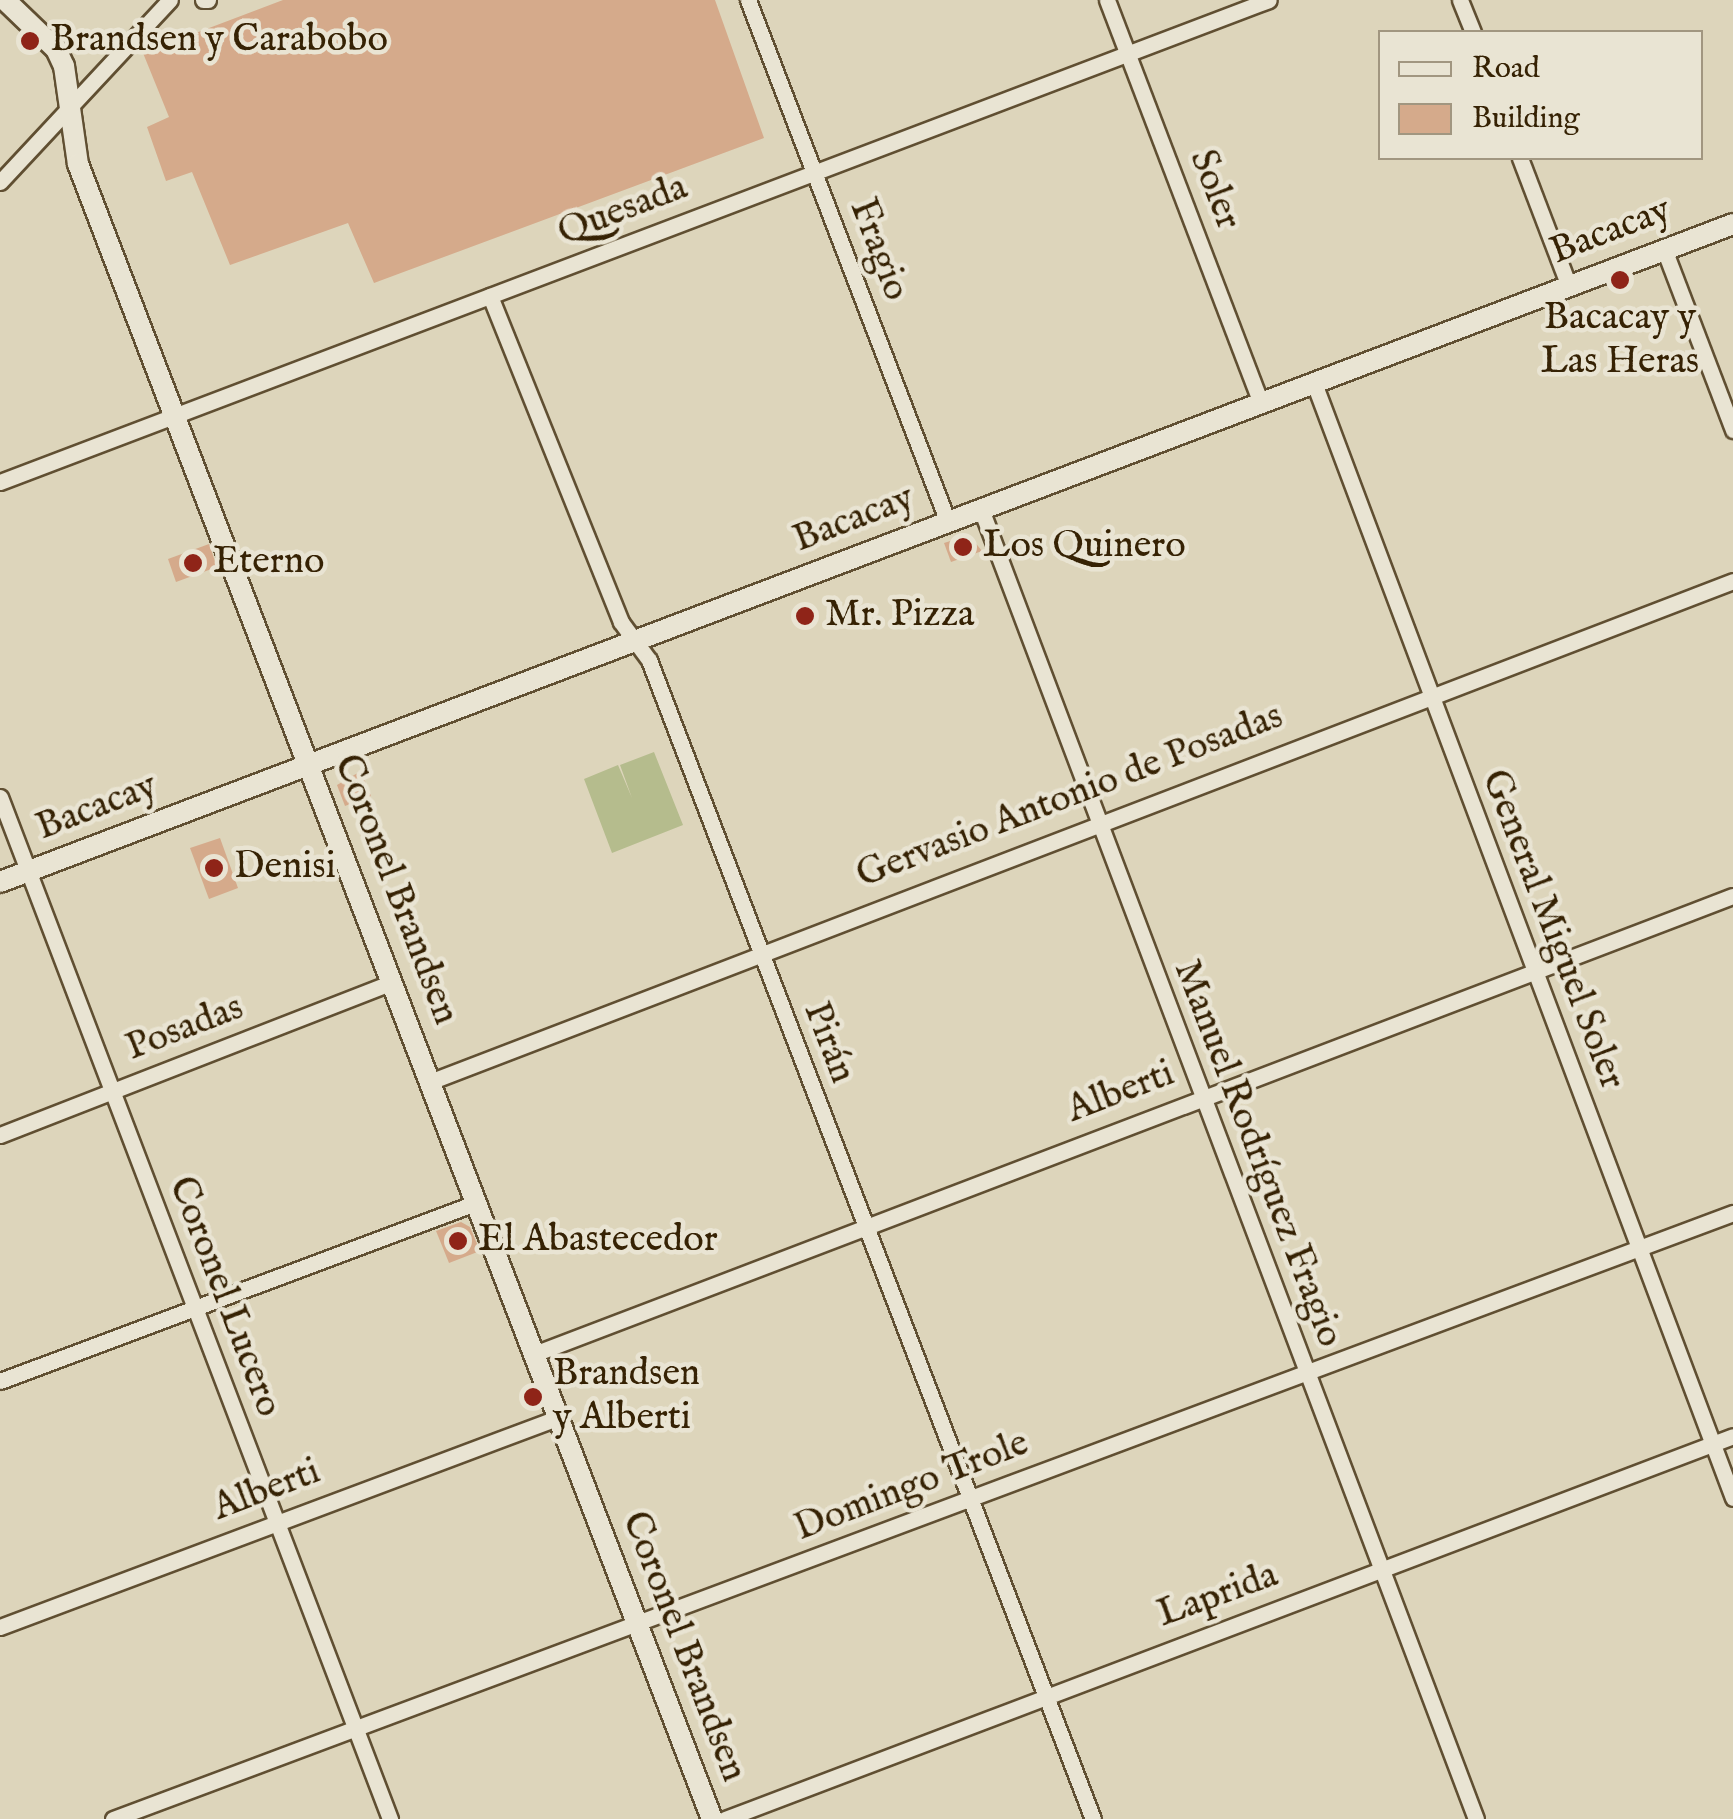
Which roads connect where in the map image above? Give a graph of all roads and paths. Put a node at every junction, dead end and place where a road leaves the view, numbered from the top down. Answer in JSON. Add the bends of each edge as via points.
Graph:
{"nodes":[{"id":1,"x":6,"y":0,"type":"edge"},
{"id":2,"x":170,"y":0,"type":"edge"},
{"id":3,"x":748,"y":0,"type":"edge"},
{"id":4,"x":1106,"y":0,"type":"edge"},
{"id":5,"x":1269,"y":0,"type":"edge"},
{"id":6,"x":1460,"y":0,"type":"edge"},
{"id":7,"x":1471,"y":30,"type":"edge"},
{"id":8,"x":1127,"y":55,"type":"junction"},
{"id":9,"x":70,"y":107,"type":"junction"},
{"id":10,"x":1521,"y":160,"type":"edge"},
{"id":11,"x":814,"y":173,"type":"junction"},
{"id":12,"x":0,"y":182,"type":"edge"},
{"id":13,"x":1733,"y":224,"type":"edge"},
{"id":14,"x":1664,"y":249,"type":"junction"},
{"id":15,"x":1570,"y":286,"type":"junction"},
{"id":16,"x":490,"y":296,"type":"junction"},
{"id":17,"x":1314,"y":383,"type":"junction"},
{"id":18,"x":1261,"y":403,"type":"junction"},
{"id":19,"x":175,"y":417,"type":"junction"},
{"id":20,"x":1733,"y":430,"type":"edge"},
{"id":21,"x":0,"y":482,"type":"edge"},
{"id":22,"x":981,"y":510,"type":"junction"},
{"id":23,"x":948,"y":522,"type":"junction"},
{"id":24,"x":1733,"y":581,"type":"edge"},
{"id":25,"x":634,"y":641,"type":"junction"},
{"id":26,"x":1430,"y":696,"type":"junction"},
{"id":27,"x":308,"y":765,"type":"junction"},
{"id":28,"x":0,"y":797,"type":"edge"},
{"id":29,"x":1097,"y":820,"type":"junction"},
{"id":30,"x":28,"y":871,"type":"junction"},
{"id":31,"x":0,"y":882,"type":"edge"},
{"id":32,"x":1733,"y":896,"type":"edge"},
{"id":33,"x":758,"y":950,"type":"junction"},
{"id":34,"x":1534,"y":972,"type":"junction"},
{"id":35,"x":393,"y":982,"type":"junction"},
{"id":36,"x":432,"y":1081,"type":"junction"},
{"id":37,"x":112,"y":1093,"type":"junction"},
{"id":38,"x":1200,"y":1098,"type":"junction"},
{"id":39,"x":0,"y":1135,"type":"edge"},
{"id":40,"x":478,"y":1202,"type":"junction"},
{"id":41,"x":1733,"y":1213,"type":"edge"},
{"id":42,"x":863,"y":1227,"type":"junction"},
{"id":43,"x":1636,"y":1248,"type":"junction"},
{"id":44,"x":194,"y":1308,"type":"junction"},
{"id":45,"x":534,"y":1354,"type":"junction"},
{"id":46,"x":1305,"y":1373,"type":"junction"},
{"id":47,"x":0,"y":1380,"type":"edge"},
{"id":48,"x":557,"y":1418,"type":"junction"},
{"id":49,"x":1733,"y":1436,"type":"edge"},
{"id":50,"x":1712,"y":1444,"type":"junction"},
{"id":51,"x":1733,"y":1498,"type":"edge"},
{"id":52,"x":970,"y":1500,"type":"junction"},
{"id":53,"x":275,"y":1522,"type":"junction"},
{"id":54,"x":1380,"y":1571,"type":"junction"},
{"id":55,"x":636,"y":1624,"type":"junction"},
{"id":56,"x":0,"y":1628,"type":"edge"},
{"id":57,"x":1045,"y":1695,"type":"junction"},
{"id":58,"x":355,"y":1729,"type":"junction"},
{"id":59,"x":113,"y":1819,"type":"edge"},
{"id":60,"x":390,"y":1819,"type":"edge"},
{"id":61,"x":712,"y":1819,"type":"edge"},
{"id":62,"x":726,"y":1819,"type":"edge"},
{"id":63,"x":1094,"y":1819,"type":"edge"},
{"id":64,"x":1476,"y":1819,"type":"edge"}],
"edges":[{"from":1,"to":9,"type":"street","name":"Coronel Brandsen","via":[[56,49]]},
{"from":2,"to":9,"type":"street"},
{"from":3,"to":11,"type":"street","name":"Fragio"},
{"from":4,"to":8,"type":"street","name":"Soler"},
{"from":5,"to":8,"type":"street","name":"Quesada"},
{"from":6,"to":7,"type":"street"},
{"from":8,"to":11,"type":"street","name":"Quesada"},
{"from":8,"to":18,"type":"street","name":"Soler"},
{"from":9,"to":12,"type":"street"},
{"from":9,"to":19,"type":"street","name":"Coronel Brandsen","via":[[74,153]]},
{"from":10,"to":15,"type":"street"},
{"from":11,"to":16,"type":"street","name":"Quesada"},
{"from":11,"to":23,"type":"street","name":"Fragio"},
{"from":13,"to":14,"type":"street","name":"Bacacay"},
{"from":14,"to":15,"type":"street","name":"Bacacay"},
{"from":14,"to":20,"type":"street"},
{"from":15,"to":17,"type":"street","name":"Bacacay"},
{"from":16,"to":19,"type":"street","name":"Quesada"},
{"from":16,"to":25,"type":"street","name":"Pirán"},
{"from":17,"to":18,"type":"street","name":"Bacacay"},
{"from":17,"to":26,"type":"street","name":"General Miguel Soler"},
{"from":18,"to":22,"type":"street","name":"Bacacay"},
{"from":19,"to":21,"type":"street","name":"Quesada"},
{"from":19,"to":27,"type":"street","name":"Coronel Brandsen"},
{"from":22,"to":23,"type":"street","name":"Bacacay"},
{"from":22,"to":29,"type":"street","name":"Manuel Rodríguez Fragio"},
{"from":23,"to":25,"type":"street","name":"Bacacay"},
{"from":24,"to":26,"type":"street","name":"Gervasio Antonio de Posadas"},
{"from":25,"to":27,"type":"street","name":"Bacacay"},
{"from":25,"to":33,"type":"street","name":"Pirán","via":[[649,660]]},
{"from":26,"to":29,"type":"street","name":"Gervasio Antonio de Posadas"},
{"from":26,"to":34,"type":"street","name":"General Miguel Soler"},
{"from":27,"to":30,"type":"street","name":"Bacacay"},
{"from":27,"to":35,"type":"street","name":"Coronel Brandsen"},
{"from":28,"to":30,"type":"street","name":"Coronel Lucero"},
{"from":29,"to":33,"type":"street","name":"Gervasio Antonio de Posadas"},
{"from":29,"to":38,"type":"street","name":"Manuel Rodríguez Fragio"},
{"from":30,"to":31,"type":"street","name":"Bacacay"},
{"from":30,"to":37,"type":"street","name":"Coronel Lucero"},
{"from":32,"to":34,"type":"street","name":"Alberti"},
{"from":33,"to":36,"type":"street","name":"Gervasio Antonio de Posadas"},
{"from":33,"to":42,"type":"street","name":"Pirán"},
{"from":34,"to":38,"type":"street","name":"Alberti"},
{"from":34,"to":43,"type":"street","name":"General Miguel Soler"},
{"from":35,"to":36,"type":"street","name":"Coronel Brandsen"},
{"from":35,"to":37,"type":"street","name":"Posadas"},
{"from":36,"to":40,"type":"street","name":"Coronel Brandsen"},
{"from":37,"to":39,"type":"street","name":"Posadas"},
{"from":37,"to":44,"type":"street","name":"Coronel Lucero"},
{"from":38,"to":42,"type":"street","name":"Alberti"},
{"from":38,"to":46,"type":"street","name":"Manuel Rodríguez Fragio"},
{"from":40,"to":44,"type":"street"},
{"from":40,"to":45,"type":"street","name":"Coronel Brandsen"},
{"from":41,"to":43,"type":"street","name":"Domingo Trole"},
{"from":42,"to":45,"type":"street","name":"Alberti"},
{"from":42,"to":52,"type":"street","name":"Pirán"},
{"from":43,"to":46,"type":"street","name":"Domingo Trole"},
{"from":43,"to":50,"type":"street","name":"General Miguel Soler"},
{"from":44,"to":47,"type":"street"},
{"from":44,"to":53,"type":"street","name":"Coronel Lucero"},
{"from":45,"to":48,"type":"street","name":"Coronel Brandsen"},
{"from":46,"to":52,"type":"street","name":"Domingo Trole"},
{"from":46,"to":54,"type":"street","name":"Manuel Rodríguez Fragio"},
{"from":48,"to":53,"type":"street","name":"Alberti"},
{"from":48,"to":55,"type":"street","name":"Coronel Brandsen"},
{"from":49,"to":50,"type":"street","name":"Laprida"},
{"from":50,"to":51,"type":"street","name":"General Miguel Soler"},
{"from":50,"to":54,"type":"street","name":"Laprida"},
{"from":52,"to":55,"type":"street","name":"Domingo Trole"},
{"from":52,"to":57,"type":"street","name":"Pirán"},
{"from":53,"to":56,"type":"street","name":"Alberti"},
{"from":53,"to":58,"type":"street","name":"Coronel Lucero"},
{"from":54,"to":57,"type":"street","name":"Laprida"},
{"from":54,"to":64,"type":"street","name":"Manuel Rodríguez Fragio"},
{"from":55,"to":58,"type":"street","name":"Domingo Trole"},
{"from":55,"to":61,"type":"street","name":"Coronel Brandsen"},
{"from":57,"to":62,"type":"street","name":"Laprida"},
{"from":57,"to":63,"type":"street","name":"Pirán"},
{"from":58,"to":59,"type":"street","name":"Domingo Trole"},
{"from":58,"to":60,"type":"street","name":"Coronel Lucero"}]}
